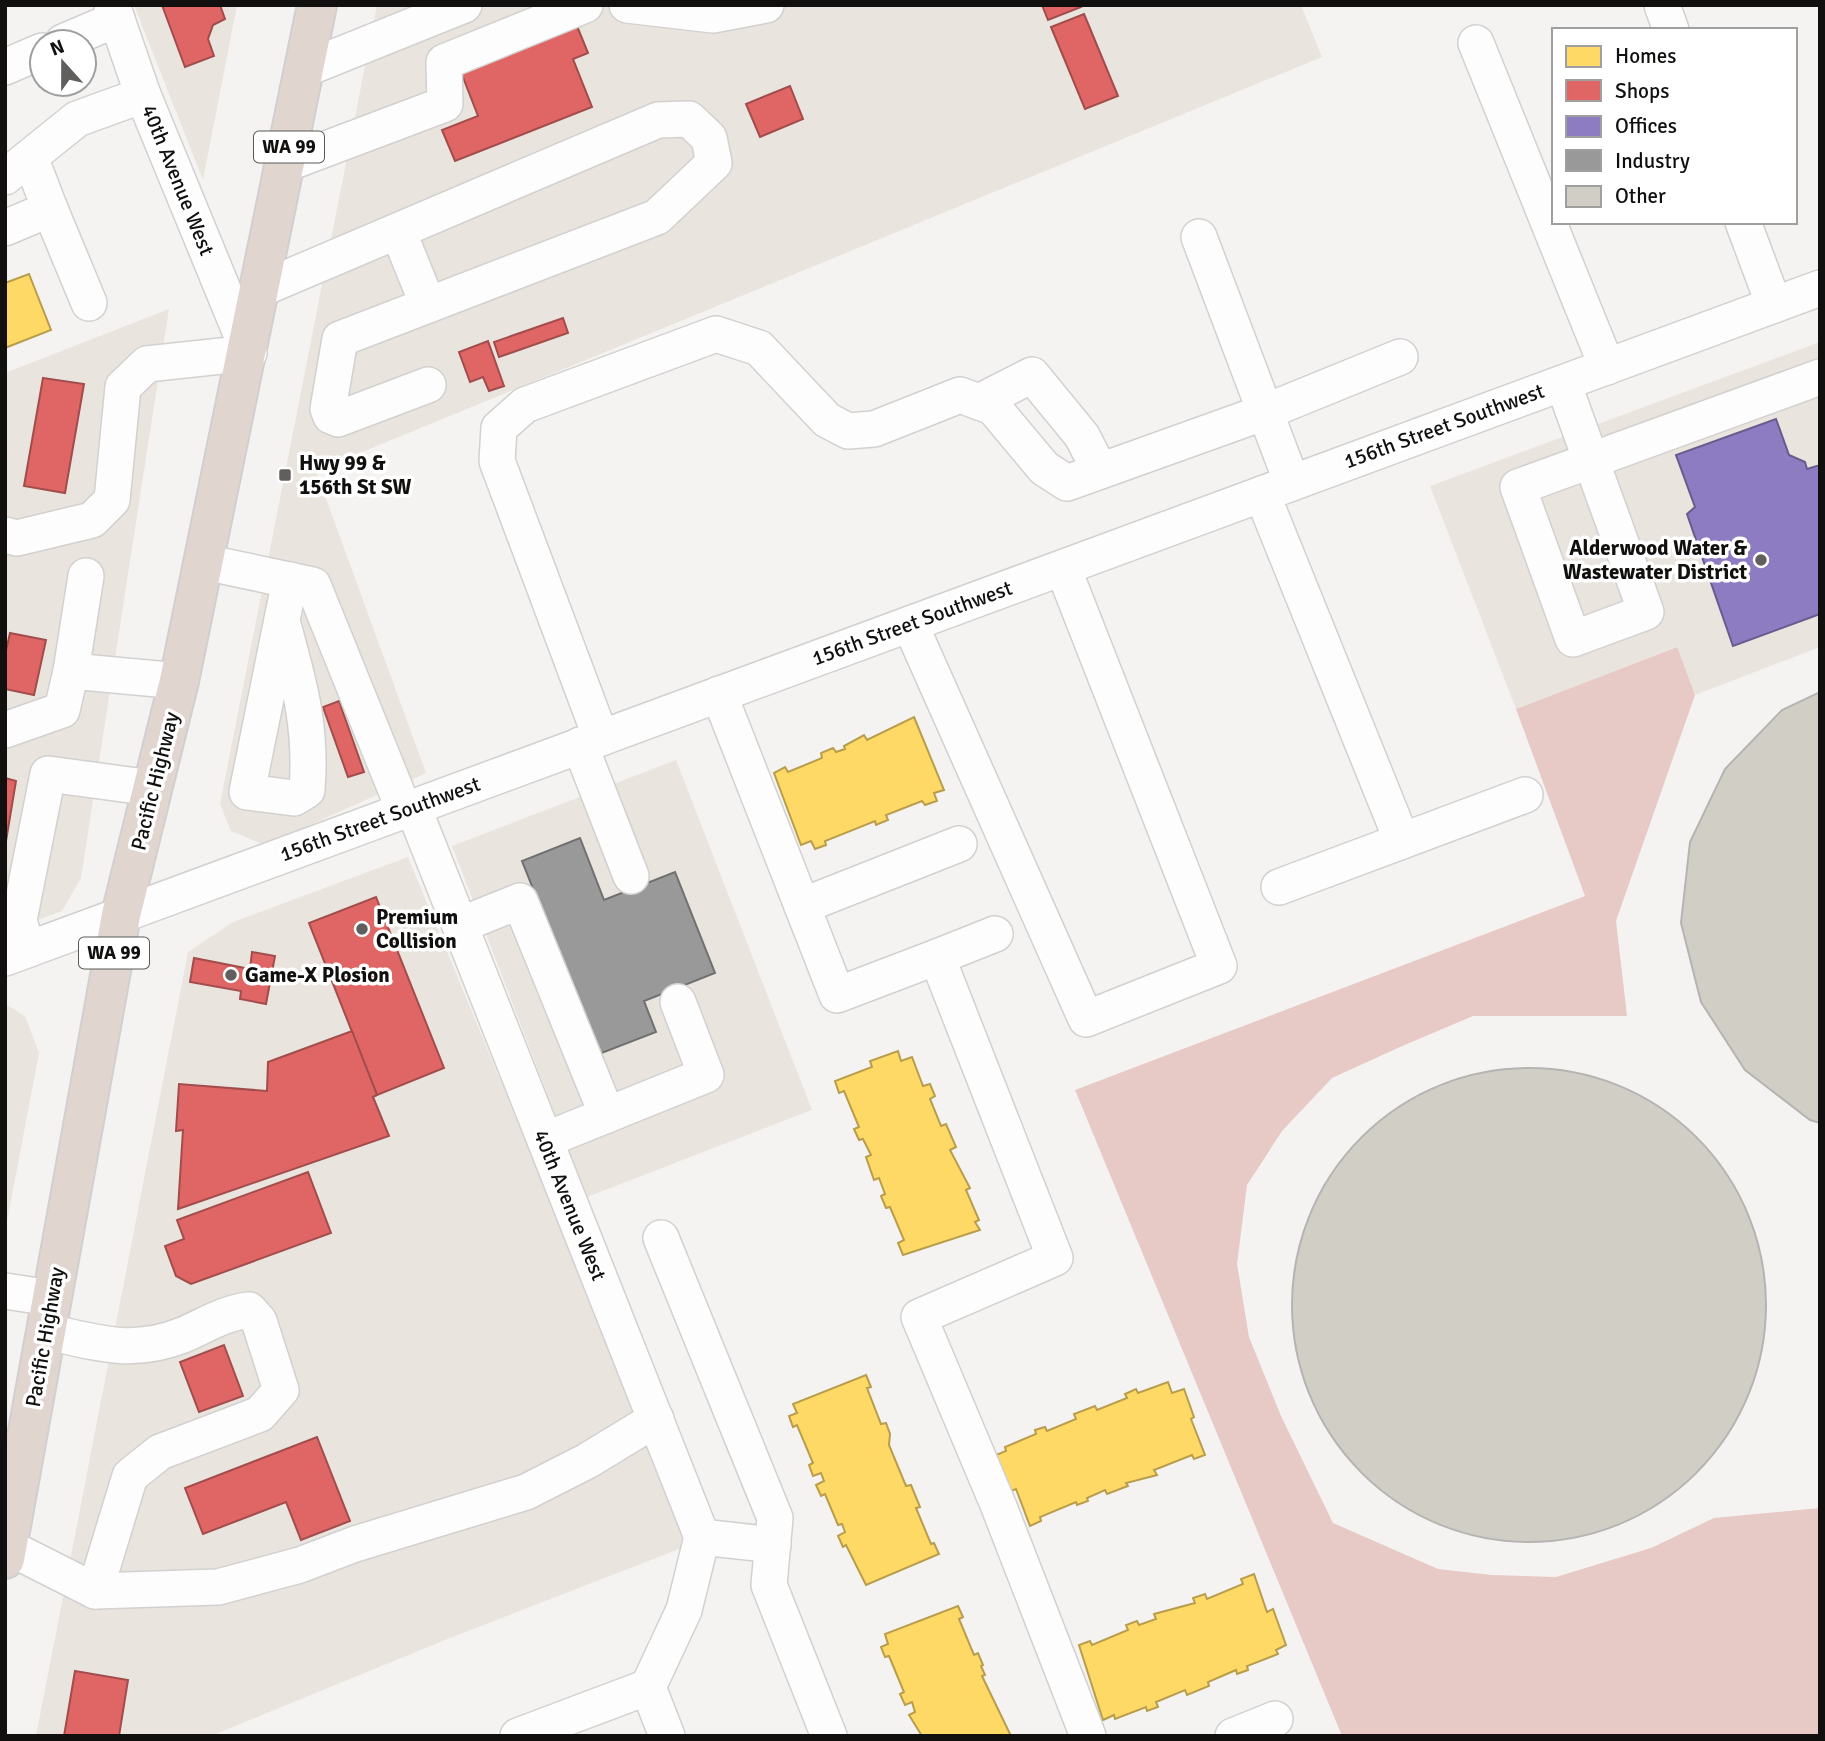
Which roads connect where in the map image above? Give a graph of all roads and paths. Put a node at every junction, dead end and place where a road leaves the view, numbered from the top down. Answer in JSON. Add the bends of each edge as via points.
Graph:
{"nodes":[{"id":1,"x":317,"y":5,"type":"edge"},
{"id":2,"x":464,"y":5,"type":"edge"},
{"id":3,"x":585,"y":5,"type":"edge"},
{"id":4,"x":627,"y":5,"type":"edge"},
{"id":5,"x":766,"y":5,"type":"edge"},
{"id":6,"x":1662,"y":5,"type":"edge"},
{"id":7,"x":115,"y":12,"type":"edge"},
{"id":8,"x":87,"y":28,"type":"edge"},
{"id":9,"x":1670,"y":28,"type":"edge"},
{"id":10,"x":1476,"y":43,"type":"dead end"},
{"id":11,"x":28,"y":57,"type":"edge"},
{"id":12,"x":5,"y":67,"type":"edge"},
{"id":13,"x":305,"y":69,"type":"junction"},
{"id":14,"x":143,"y":95,"type":"junction"},
{"id":15,"x":286,"y":164,"type":"junction"},
{"id":16,"x":18,"y":167,"type":"edge"},
{"id":17,"x":51,"y":209,"type":"junction"},
{"id":18,"x":1744,"y":224,"type":"edge"},
{"id":19,"x":5,"y":228,"type":"edge"},
{"id":20,"x":398,"y":231,"type":"junction"},
{"id":21,"x":1199,"y":237,"type":"dead end"},
{"id":22,"x":1820,"y":288,"type":"edge"},
{"id":23,"x":261,"y":289,"type":"junction"},
{"id":24,"x":89,"y":303,"type":"dead end"},
{"id":25,"x":428,"y":305,"type":"junction"},
{"id":26,"x":1774,"y":305,"type":"junction"},
{"id":27,"x":248,"y":353,"type":"junction"},
{"id":28,"x":1400,"y":357,"type":"dead end"},
{"id":29,"x":1607,"y":367,"type":"junction"},
{"id":30,"x":1820,"y":377,"type":"edge"},
{"id":31,"x":1563,"y":383,"type":"junction"},
{"id":32,"x":428,"y":385,"type":"dead end"},
{"id":33,"x":979,"y":402,"type":"junction"},
{"id":34,"x":1265,"y":412,"type":"junction"},
{"id":35,"x":1591,"y":459,"type":"junction"},
{"id":36,"x":1100,"y":471,"type":"junction"},
{"id":37,"x":1277,"y":488,"type":"junction"},
{"id":38,"x":5,"y":535,"type":"edge"},
{"id":39,"x":204,"y":562,"type":"junction"},
{"id":40,"x":1063,"y":568,"type":"junction"},
{"id":41,"x":86,"y":576,"type":"dead end"},
{"id":42,"x":290,"y":580,"type":"junction"},
{"id":43,"x":282,"y":621,"type":"dead end"},
{"id":44,"x":910,"y":624,"type":"junction"},
{"id":45,"x":71,"y":671,"type":"junction"},
{"id":46,"x":179,"y":681,"type":"junction"},
{"id":47,"x":719,"y":694,"type":"junction"},
{"id":48,"x":5,"y":730,"type":"edge"},
{"id":49,"x":591,"y":741,"type":"junction"},
{"id":50,"x":152,"y":788,"type":"junction"},
{"id":51,"x":1525,"y":795,"type":"dead end"},
{"id":52,"x":409,"y":808,"type":"junction"},
{"id":53,"x":1402,"y":841,"type":"junction"},
{"id":54,"x":959,"y":844,"type":"dead end"},
{"id":55,"x":631,"y":876,"type":"dead end"},
{"id":56,"x":1279,"y":887,"type":"dead end"},
{"id":57,"x":802,"y":906,"type":"junction"},
{"id":58,"x":121,"y":915,"type":"junction"},
{"id":59,"x":460,"y":925,"type":"junction"},
{"id":60,"x":995,"y":934,"type":"dead end"},
{"id":61,"x":16,"y":954,"type":"edge"},
{"id":62,"x":937,"y":957,"type":"junction"},
{"id":63,"x":678,"y":1002,"type":"dead end"},
{"id":64,"x":607,"y":1115,"type":"junction"},
{"id":65,"x":545,"y":1140,"type":"junction"},
{"id":66,"x":662,"y":1238,"type":"dead end"},
{"id":67,"x":5,"y":1291,"type":"edge"},
{"id":68,"x":48,"y":1315,"type":"junction"},
{"id":69,"x":656,"y":1419,"type":"junction"},
{"id":70,"x":702,"y":1537,"type":"junction"},
{"id":71,"x":773,"y":1545,"type":"junction"},
{"id":72,"x":7,"y":1553,"type":"edge"},
{"id":73,"x":95,"y":1591,"type":"junction"},
{"id":74,"x":648,"y":1687,"type":"junction"},
{"id":75,"x":1275,"y":1719,"type":"dead end"},
{"id":76,"x":518,"y":1736,"type":"edge"},
{"id":77,"x":667,"y":1736,"type":"edge"},
{"id":78,"x":829,"y":1736,"type":"edge"},
{"id":79,"x":1088,"y":1736,"type":"edge"},
{"id":80,"x":1233,"y":1736,"type":"edge"}],
"edges":[{"from":1,"to":13,"type":"highway","name":"Pacific Highway","number":"WA 99"},
{"from":2,"to":13,"type":"street"},
{"from":3,"to":15,"type":"street","via":[[444,62],[445,104]]},
{"from":4,"to":5,"type":"street","via":[[713,15]]},
{"from":6,"to":9,"type":"street"},
{"from":7,"to":8,"type":"street"},
{"from":7,"to":14,"type":"street","name":"40th Avenue West"},
{"from":10,"to":29,"type":"street"},
{"from":11,"to":12,"type":"street"},
{"from":13,"to":15,"type":"highway","name":"Pacific Highway","number":"WA 99"},
{"from":14,"to":16,"type":"street","via":[[77,119]]},
{"from":14,"to":27,"type":"street","name":"40th Avenue West"},
{"from":15,"to":23,"type":"highway","name":"Pacific Highway","number":"WA 99"},
{"from":16,"to":17,"type":"street"},
{"from":17,"to":19,"type":"street"},
{"from":17,"to":24,"type":"street"},
{"from":18,"to":26,"type":"street"},
{"from":20,"to":23,"type":"street"},
{"from":20,"to":25,"type":"street"},
{"from":20,"to":25,"type":"street","via":[[658,120],[689,119],[709,139],[714,163],[657,217]]},
{"from":21,"to":34,"type":"street"},
{"from":22,"to":26,"type":"street","name":"156th Street Southwest"},
{"from":23,"to":27,"type":"highway","name":"Pacific Highway","number":"WA 99"},
{"from":25,"to":32,"type":"street","via":[[340,339],[328,409],[338,419]]},
{"from":26,"to":29,"type":"street","name":"156th Street Southwest"},
{"from":27,"to":38,"type":"street","via":[[146,365],[123,387],[112,500],[92,520],[17,538]]},
{"from":27,"to":39,"type":"highway","name":"Pacific Highway","number":"WA 99"},
{"from":28,"to":34,"type":"street"},
{"from":29,"to":31,"type":"street","name":"156th Street Southwest"},
{"from":30,"to":35,"type":"street"},
{"from":31,"to":35,"type":"street"},
{"from":31,"to":37,"type":"street","name":"156th Street Southwest"},
{"from":33,"to":36,"type":"street","via":[[993,407],[1044,468],[1067,483]]},
{"from":33,"to":36,"type":"street","via":[[1032,375],[1082,436]]},
{"from":33,"to":49,"type":"street","via":[[960,394],[874,429],[848,431],[827,420],[759,348],[716,334],[525,404],[499,428],[497,461]]},
{"from":34,"to":36,"type":"street"},
{"from":34,"to":37,"type":"street"},
{"from":35,"to":35,"type":"street","via":[[1646,612],[1573,639],[1518,487]]},
{"from":37,"to":40,"type":"street","name":"156th Street Southwest"},
{"from":37,"to":53,"type":"street"},
{"from":39,"to":42,"type":"street"},
{"from":39,"to":46,"type":"highway","name":"Pacific Highway","number":"WA 99"},
{"from":40,"to":44,"type":"street","name":"156th Street Southwest"},
{"from":40,"to":44,"type":"street","via":[[1219,967],[1086,1019]]},
{"from":41,"to":45,"type":"street"},
{"from":42,"to":43,"type":"street"},
{"from":42,"to":52,"type":"street","name":"40th Avenue West","via":[[313,584]]},
{"from":44,"to":47,"type":"street","name":"156th Street Southwest"},
{"from":45,"to":46,"type":"street"},
{"from":45,"to":48,"type":"street","via":[[62,710]]},
{"from":46,"to":50,"type":"highway","name":"Pacific Highway","number":"WA 99"},
{"from":47,"to":49,"type":"street","name":"156th Street Southwest"},
{"from":47,"to":57,"type":"street"},
{"from":49,"to":52,"type":"street","name":"156th Street Southwest"},
{"from":49,"to":55,"type":"street"},
{"from":50,"to":58,"type":"highway","name":"Pacific Highway","number":"WA 99"},
{"from":50,"to":61,"type":"street","via":[[48,774]]},
{"from":51,"to":53,"type":"street"},
{"from":52,"to":58,"type":"street","name":"156th Street Southwest"},
{"from":52,"to":59,"type":"street","name":"40th Avenue West"},
{"from":53,"to":56,"type":"street"},
{"from":54,"to":57,"type":"street"},
{"from":57,"to":62,"type":"street","via":[[837,995]]},
{"from":58,"to":61,"type":"street","name":"156th Street Southwest"},
{"from":58,"to":68,"type":"highway","name":"Pacific Highway","number":"WA 99"},
{"from":59,"to":64,"type":"street","via":[[520,901]]},
{"from":59,"to":65,"type":"street","name":"40th Avenue West"},
{"from":60,"to":62,"type":"street"},
{"from":62,"to":79,"type":"street","via":[[1055,1258],[919,1318]]},
{"from":63,"to":64,"type":"street","via":[[706,1075]]},
{"from":64,"to":65,"type":"street"},
{"from":65,"to":69,"type":"street","name":"40th Avenue West"},
{"from":66,"to":71,"type":"street","via":[[775,1518]]},
{"from":67,"to":68,"type":"street"},
{"from":68,"to":72,"type":"highway","name":"Pacific Highway","number":"WA 99"},
{"from":68,"to":73,"type":"street","via":[[114,1347],[142,1346],[182,1335],[230,1312],[249,1310],[259,1321],[281,1390],[260,1414],[160,1452],[130,1476]]},
{"from":69,"to":70,"type":"street","name":"40th Avenue West"},
{"from":69,"to":73,"type":"street","via":[[526,1492],[300,1565],[218,1587]]},
{"from":70,"to":71,"type":"street"},
{"from":70,"to":74,"type":"street","via":[[684,1609]]},
{"from":71,"to":78,"type":"street","via":[[769,1585]]},
{"from":72,"to":73,"type":"street"},
{"from":74,"to":76,"type":"street"},
{"from":74,"to":77,"type":"street"},
{"from":75,"to":80,"type":"street"}]}
